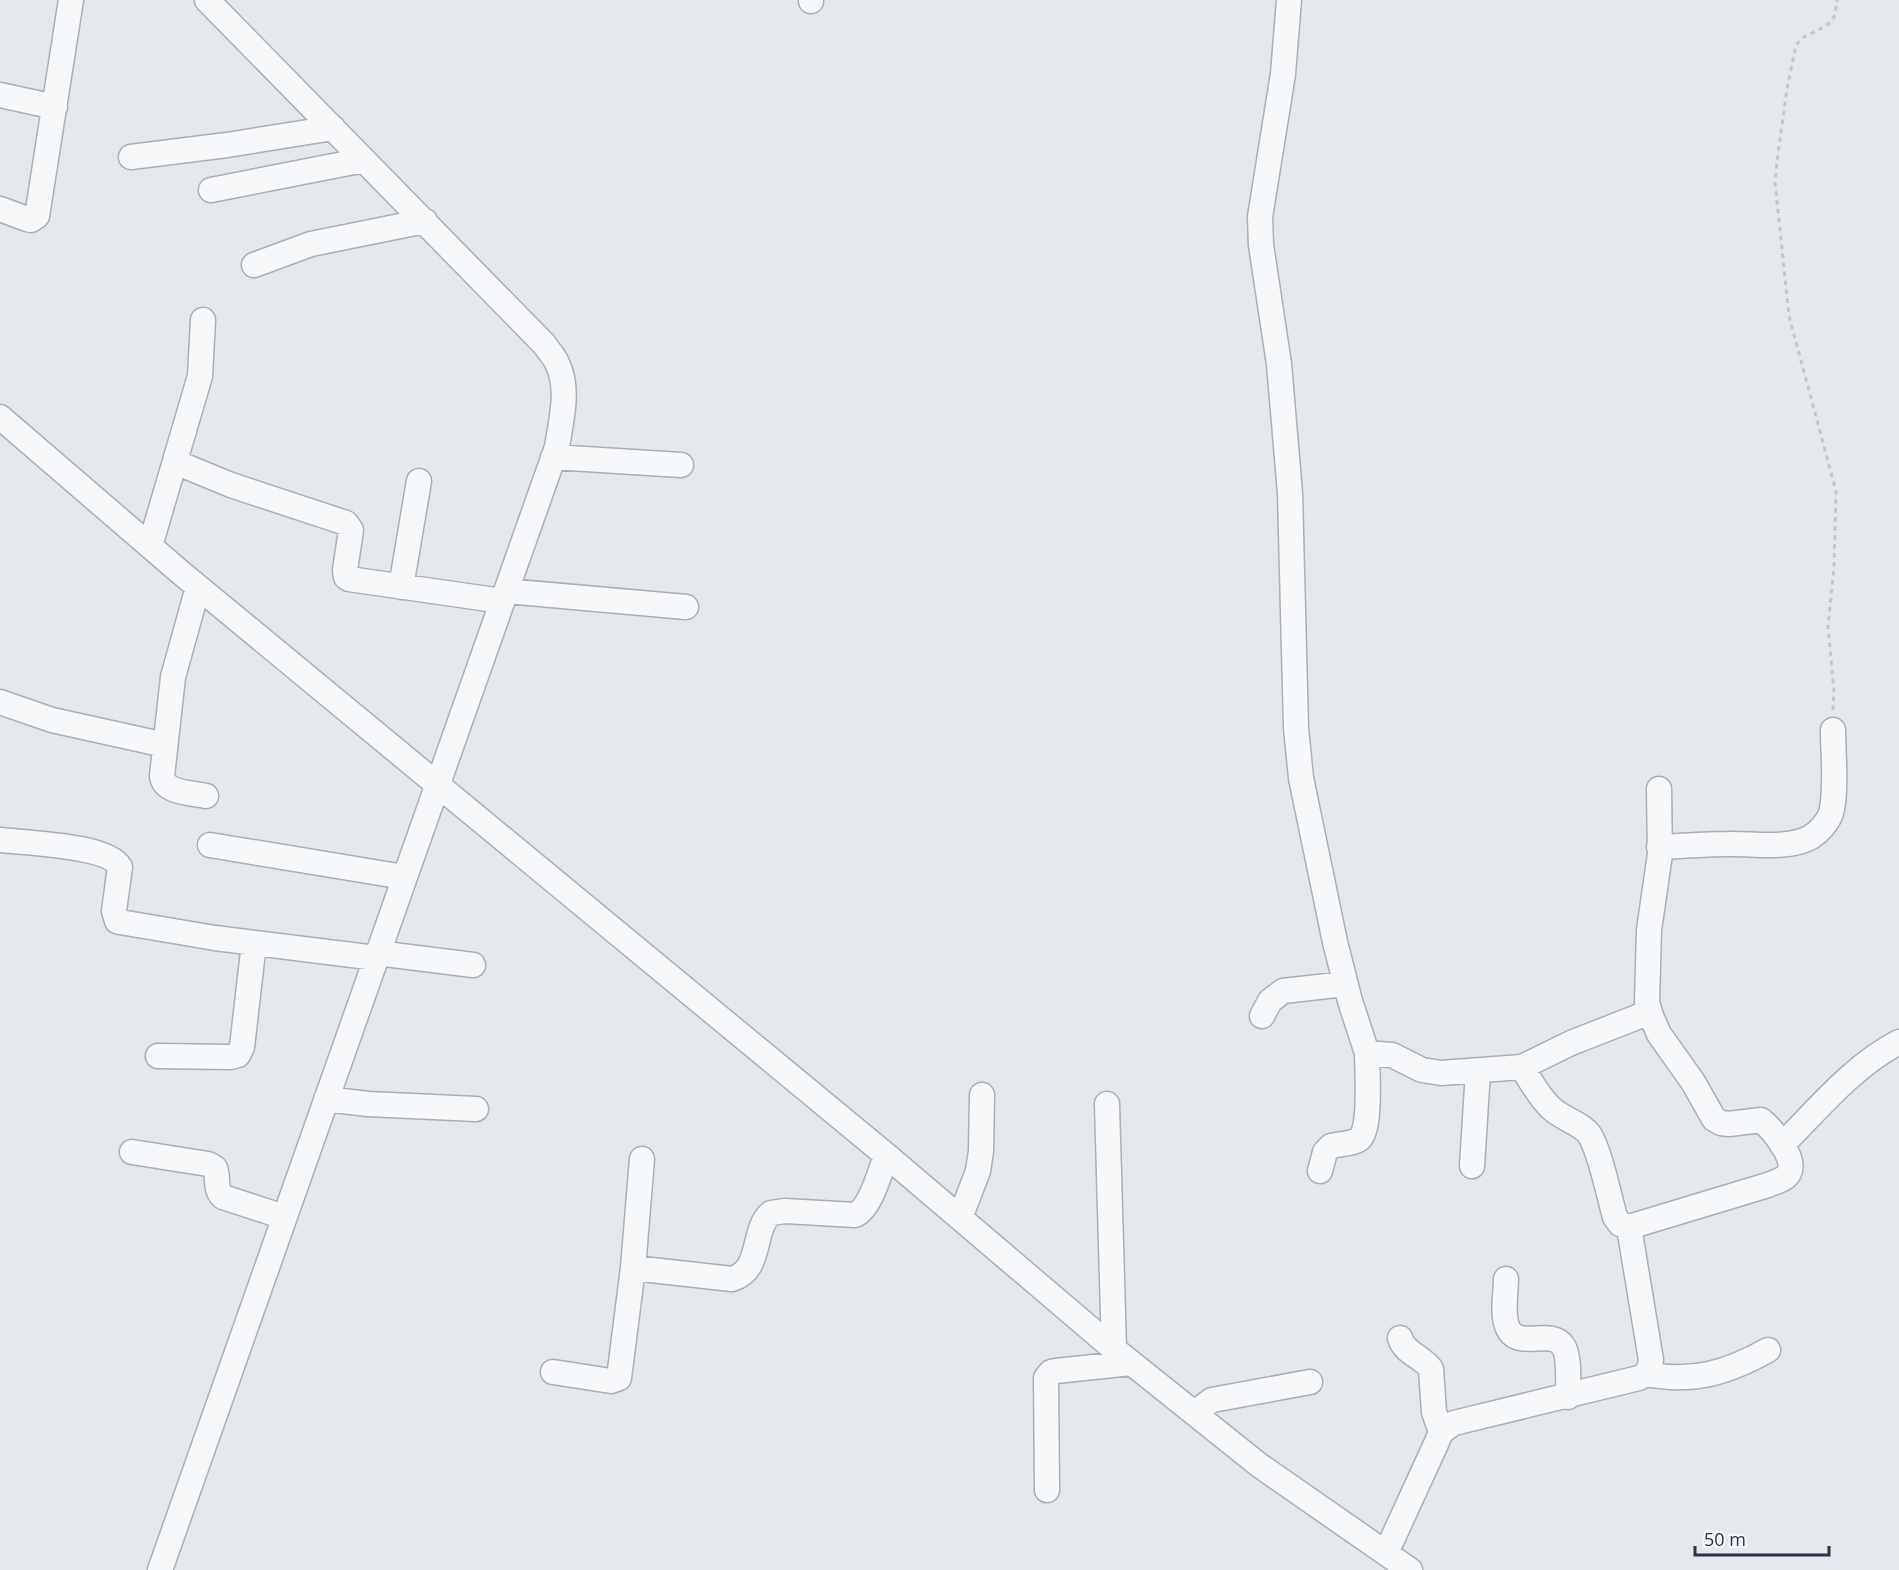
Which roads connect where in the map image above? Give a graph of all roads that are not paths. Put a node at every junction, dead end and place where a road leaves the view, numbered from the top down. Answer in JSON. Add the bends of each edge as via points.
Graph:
{"nodes":[{"id":1,"x":71,"y":0,"type":"edge"},
{"id":2,"x":207,"y":0,"type":"edge"},
{"id":3,"x":1289,"y":0,"type":"edge"},
{"id":4,"x":0,"y":95,"type":"edge"},
{"id":5,"x":55,"y":107,"type":"junction"},
{"id":6,"x":333,"y":128,"type":"junction"},
{"id":7,"x":131,"y":157,"type":"dead end"},
{"id":8,"x":364,"y":160,"type":"junction"},
{"id":9,"x":211,"y":190,"type":"dead end"},
{"id":10,"x":0,"y":209,"type":"edge"},
{"id":11,"x":425,"y":221,"type":"junction"},
{"id":12,"x":254,"y":265,"type":"dead end"},
{"id":13,"x":203,"y":320,"type":"dead end"},
{"id":14,"x":0,"y":417,"type":"edge"},
{"id":15,"x":559,"y":457,"type":"junction"},
{"id":16,"x":174,"y":462,"type":"junction"},
{"id":17,"x":681,"y":465,"type":"dead end"},
{"id":18,"x":418,"y":482,"type":"dead end"},
{"id":19,"x":150,"y":546,"type":"junction"},
{"id":20,"x":198,"y":587,"type":"junction"},
{"id":21,"x":401,"y":587,"type":"junction"},
{"id":22,"x":510,"y":594,"type":"junction"},
{"id":23,"x":687,"y":607,"type":"dead end"},
{"id":24,"x":0,"y":702,"type":"edge"},
{"id":25,"x":1833,"y":730,"type":"road end"},
{"id":26,"x":165,"y":745,"type":"junction"},
{"id":27,"x":438,"y":783,"type":"junction"},
{"id":28,"x":1659,"y":789,"type":"dead end"},
{"id":29,"x":207,"y":796,"type":"dead end"},
{"id":30,"x":0,"y":840,"type":"edge"},
{"id":31,"x":210,"y":844,"type":"dead end"},
{"id":32,"x":1659,"y":847,"type":"junction"},
{"id":33,"x":404,"y":877,"type":"junction"},
{"id":34,"x":254,"y":943,"type":"junction"},
{"id":35,"x":383,"y":955,"type":"junction"},
{"id":36,"x":473,"y":965,"type":"dead end"},
{"id":37,"x":1345,"y":984,"type":"junction"},
{"id":38,"x":1650,"y":1012,"type":"junction"},
{"id":39,"x":1262,"y":1016,"type":"dead end"},
{"id":40,"x":1897,"y":1047,"type":"edge"},
{"id":41,"x":1367,"y":1053,"type":"junction"},
{"id":42,"x":158,"y":1056,"type":"dead end"},
{"id":43,"x":1522,"y":1066,"type":"junction"},
{"id":44,"x":1478,"y":1071,"type":"junction"},
{"id":45,"x":982,"y":1095,"type":"dead end"},
{"id":46,"x":334,"y":1100,"type":"junction"},
{"id":47,"x":1107,"y":1104,"type":"dead end"},
{"id":48,"x":476,"y":1109,"type":"dead end"},
{"id":49,"x":1782,"y":1145,"type":"junction"},
{"id":50,"x":132,"y":1152,"type":"dead end"},
{"id":51,"x":886,"y":1155,"type":"junction"},
{"id":52,"x":642,"y":1159,"type":"dead end"},
{"id":53,"x":1472,"y":1166,"type":"dead end"},
{"id":54,"x":1320,"y":1171,"type":"dead end"},
{"id":55,"x":284,"y":1217,"type":"junction"},
{"id":56,"x":960,"y":1218,"type":"junction"},
{"id":57,"x":1629,"y":1227,"type":"junction"},
{"id":58,"x":633,"y":1268,"type":"junction"},
{"id":59,"x":1506,"y":1280,"type":"dead end"},
{"id":60,"x":1400,"y":1338,"type":"dead end"},
{"id":61,"x":1768,"y":1350,"type":"dead end"},
{"id":62,"x":1122,"y":1356,"type":"junction"},
{"id":63,"x":553,"y":1372,"type":"dead end"},
{"id":64,"x":1646,"y":1374,"type":"junction"},
{"id":65,"x":1310,"y":1382,"type":"dead end"},
{"id":66,"x":1568,"y":1396,"type":"junction"},
{"id":67,"x":1194,"y":1413,"type":"junction"},
{"id":68,"x":1441,"y":1432,"type":"junction"},
{"id":69,"x":1047,"y":1490,"type":"dead end"},
{"id":70,"x":1400,"y":1565,"type":"edge"},
{"id":71,"x":160,"y":1570,"type":"edge"}],
"edges":[{"from":1,"to":5,"type":"street"},
{"from":2,"to":6,"type":"street"},
{"from":3,"to":37,"type":"street","via":[[1283,74],[1260,217],[1261,236],[1279,364],[1290,493],[1293,652],[1301,778]]},
{"from":4,"to":5,"type":"street"},
{"from":5,"to":10,"type":"street","via":[[37,216],[27,219]]},
{"from":6,"to":7,"type":"street"},
{"from":6,"to":8,"type":"street"},
{"from":8,"to":9,"type":"street"},
{"from":8,"to":11,"type":"street"},
{"from":11,"to":12,"type":"street","via":[[311,244]]},
{"from":11,"to":15,"type":"street","via":[[524,322],[557,362],[563,381]]},
{"from":13,"to":16,"type":"street","via":[[200,376]]},
{"from":14,"to":19,"type":"street"},
{"from":15,"to":17,"type":"street"},
{"from":15,"to":22,"type":"street"},
{"from":16,"to":19,"type":"street"},
{"from":16,"to":21,"type":"street","via":[[346,524],[351,530],[346,577]]},
{"from":18,"to":21,"type":"street"},
{"from":19,"to":20,"type":"street"},
{"from":20,"to":26,"type":"street","via":[[173,677]]},
{"from":20,"to":27,"type":"street"},
{"from":21,"to":22,"type":"street"},
{"from":22,"to":23,"type":"street"},
{"from":22,"to":27,"type":"street"},
{"from":24,"to":26,"type":"street","via":[[52,720]]},
{"from":25,"to":32,"type":"street","via":[[1831,814],[1810,837],[1779,844]]},
{"from":26,"to":29,"type":"street","via":[[164,785]]},
{"from":27,"to":33,"type":"street"},
{"from":27,"to":51,"type":"street"},
{"from":28,"to":32,"type":"street"},
{"from":30,"to":34,"type":"street","via":[[82,849],[114,858],[120,867],[114,911],[117,921]]},
{"from":31,"to":33,"type":"street"},
{"from":32,"to":38,"type":"street","via":[[1649,930]]},
{"from":33,"to":35,"type":"street"},
{"from":34,"to":35,"type":"street"},
{"from":34,"to":42,"type":"street","via":[[238,1054]]},
{"from":35,"to":36,"type":"street"},
{"from":35,"to":46,"type":"street"},
{"from":37,"to":39,"type":"street","via":[[1283,991],[1270,1001]]},
{"from":37,"to":41,"type":"street"},
{"from":38,"to":43,"type":"street"},
{"from":38,"to":49,"type":"street","via":[[1659,1034],[1714,1119],[1729,1124],[1761,1120]]},
{"from":40,"to":49,"type":"street","via":[[1869,1060]]},
{"from":41,"to":44,"type":"street","via":[[1392,1055],[1422,1070]]},
{"from":41,"to":54,"type":"street","via":[[1364,1135],[1327,1148]]},
{"from":43,"to":44,"type":"street"},
{"from":43,"to":57,"type":"street","via":[[1549,1107],[1588,1132],[1615,1217]]},
{"from":44,"to":53,"type":"street"},
{"from":45,"to":56,"type":"street","via":[[978,1171]]},
{"from":46,"to":48,"type":"street"},
{"from":46,"to":55,"type":"street"},
{"from":47,"to":62,"type":"street"},
{"from":49,"to":57,"type":"street","via":[[1790,1167],[1783,1178],[1743,1194]]},
{"from":50,"to":55,"type":"street","via":[[208,1164],[215,1168],[217,1187],[223,1197]]},
{"from":51,"to":56,"type":"street"},
{"from":51,"to":58,"type":"street","via":[[860,1213],[771,1213],[751,1263],[741,1276],[732,1279]]},
{"from":52,"to":58,"type":"street"},
{"from":55,"to":71,"type":"street"},
{"from":56,"to":62,"type":"street"},
{"from":57,"to":64,"type":"street","via":[[1651,1360]]},
{"from":58,"to":63,"type":"street","via":[[619,1378],[611,1381]]},
{"from":59,"to":66,"type":"street","via":[[1510,1332],[1518,1338],[1556,1340],[1562,1344],[1566,1352]]},
{"from":60,"to":68,"type":"street","via":[[1431,1369],[1434,1412]]},
{"from":61,"to":64,"type":"street","via":[[1707,1374],[1684,1378]]},
{"from":62,"to":67,"type":"street"},
{"from":62,"to":69,"type":"street","via":[[1056,1371],[1046,1378]]},
{"from":64,"to":66,"type":"street"},
{"from":65,"to":67,"type":"street","via":[[1212,1400]]},
{"from":66,"to":68,"type":"street","via":[[1454,1423]]},
{"from":67,"to":70,"type":"street","via":[[1259,1465]]},
{"from":68,"to":70,"type":"street"}]}
